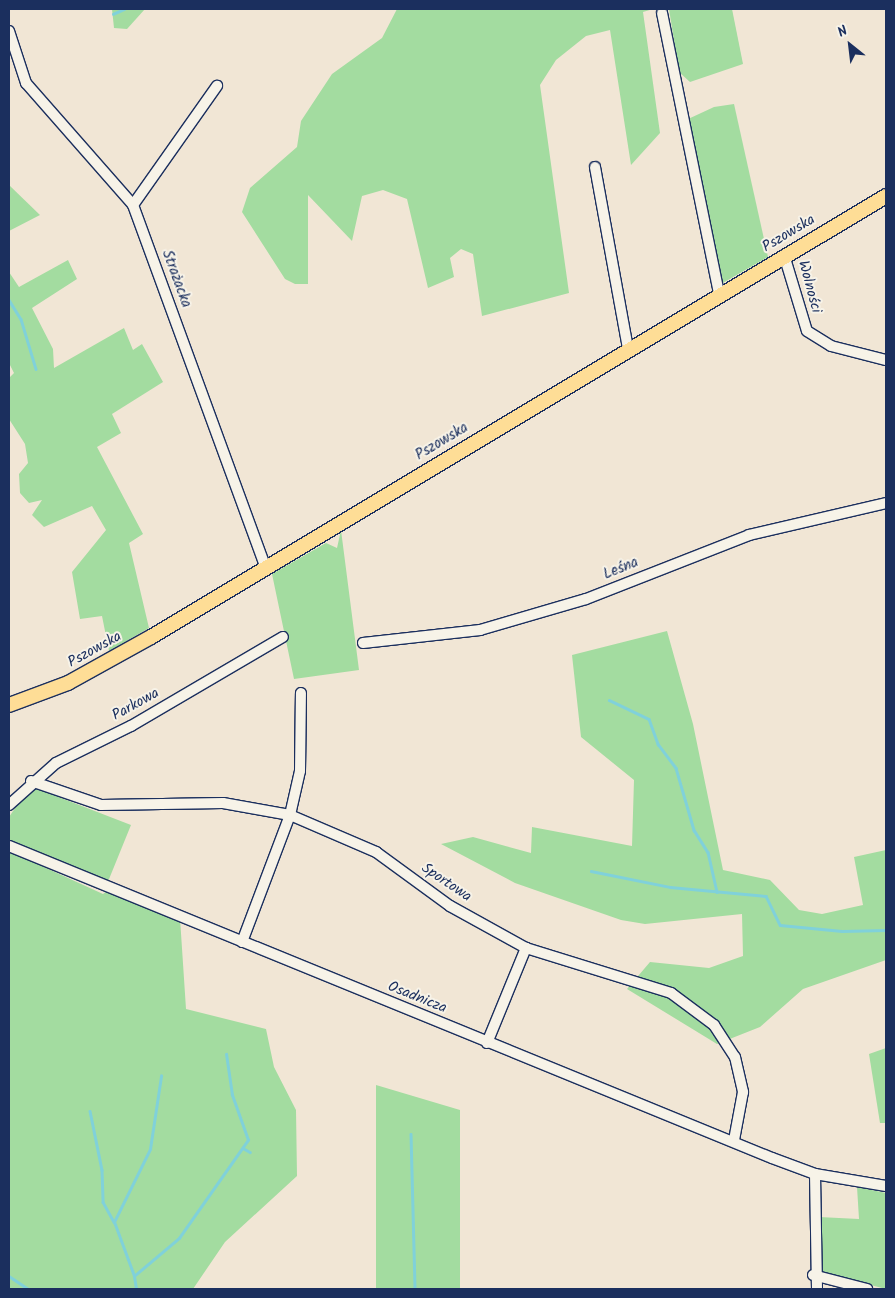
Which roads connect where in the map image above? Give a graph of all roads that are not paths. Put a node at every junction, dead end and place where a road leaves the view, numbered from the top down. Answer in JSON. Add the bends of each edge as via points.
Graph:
{"nodes":[{"id":1,"x":662,"y":13,"type":"dead end"},
{"id":2,"x":9,"y":31,"type":"edge"},
{"id":3,"x":217,"y":86,"type":"dead end"},
{"id":4,"x":595,"y":167,"type":"dead end"},
{"id":5,"x":886,"y":196,"type":"edge"},
{"id":6,"x":133,"y":205,"type":"junction"},
{"id":7,"x":784,"y":255,"type":"junction"},
{"id":8,"x":719,"y":294,"type":"junction"},
{"id":9,"x":628,"y":349,"type":"junction"},
{"id":10,"x":886,"y":360,"type":"edge"},
{"id":11,"x":886,"y":502,"type":"edge"},
{"id":12,"x":266,"y":568,"type":"junction"},
{"id":13,"x":283,"y":637,"type":"dead end"},
{"id":14,"x":363,"y":643,"type":"dead end"},
{"id":15,"x":301,"y":693,"type":"dead end"},
{"id":16,"x":9,"y":705,"type":"edge"},
{"id":17,"x":31,"y":780,"type":"junction"},
{"id":18,"x":9,"y":805,"type":"edge"},
{"id":19,"x":290,"y":815,"type":"junction"},
{"id":20,"x":9,"y":846,"type":"edge"},
{"id":21,"x":242,"y":942,"type":"junction"},
{"id":22,"x":526,"y":948,"type":"junction"},
{"id":23,"x":487,"y":1043,"type":"junction"},
{"id":24,"x":734,"y":1140,"type":"junction"},
{"id":25,"x":815,"y":1174,"type":"junction"},
{"id":26,"x":886,"y":1186,"type":"edge"},
{"id":27,"x":814,"y":1275,"type":"junction"},
{"id":28,"x":817,"y":1289,"type":"edge"},
{"id":29,"x":867,"y":1289,"type":"edge"}],
"edges":[{"from":1,"to":8,"type":"street"},
{"from":2,"to":6,"type":"street","name":"Strażacka","via":[[26,83]]},
{"from":3,"to":6,"type":"street"},
{"from":4,"to":9,"type":"street"},
{"from":5,"to":7,"type":"main road","name":"Pszowska"},
{"from":6,"to":12,"type":"street","name":"Strażacka"},
{"from":7,"to":8,"type":"main road","name":"Pszowska"},
{"from":7,"to":10,"type":"street","name":"Wolności","via":[[807,330],[831,346]]},
{"from":8,"to":9,"type":"main road","name":"Pszowska"},
{"from":9,"to":12,"type":"main road","name":"Pszowska"},
{"from":11,"to":14,"type":"street","name":"Leśna","via":[[749,535],[586,599],[480,630]]},
{"from":12,"to":16,"type":"main road","name":"Pszowska","via":[[68,683]]},
{"from":13,"to":17,"type":"street","name":"Parkowa"},
{"from":15,"to":19,"type":"street","via":[[301,753]]},
{"from":17,"to":18,"type":"street","name":"Parkowa"},
{"from":17,"to":19,"type":"street","name":"Sportowa","via":[[101,805],[224,803]]},
{"from":19,"to":21,"type":"street"},
{"from":19,"to":22,"type":"street","name":"Sportowa","via":[[376,852],[450,906]]},
{"from":20,"to":21,"type":"street","name":"Osadnicza"},
{"from":21,"to":23,"type":"street","name":"Osadnicza"},
{"from":22,"to":23,"type":"street"},
{"from":22,"to":24,"type":"street","name":"Sportowa","via":[[671,993],[702,1014],[726,1040],[740,1072],[743,1092]]},
{"from":23,"to":24,"type":"street","name":"Osadnicza"},
{"from":24,"to":25,"type":"street","name":"Osadnicza"},
{"from":25,"to":26,"type":"street","name":"Osadnicza"},
{"from":25,"to":27,"type":"street"},
{"from":27,"to":28,"type":"street"},
{"from":27,"to":29,"type":"street"}]}
